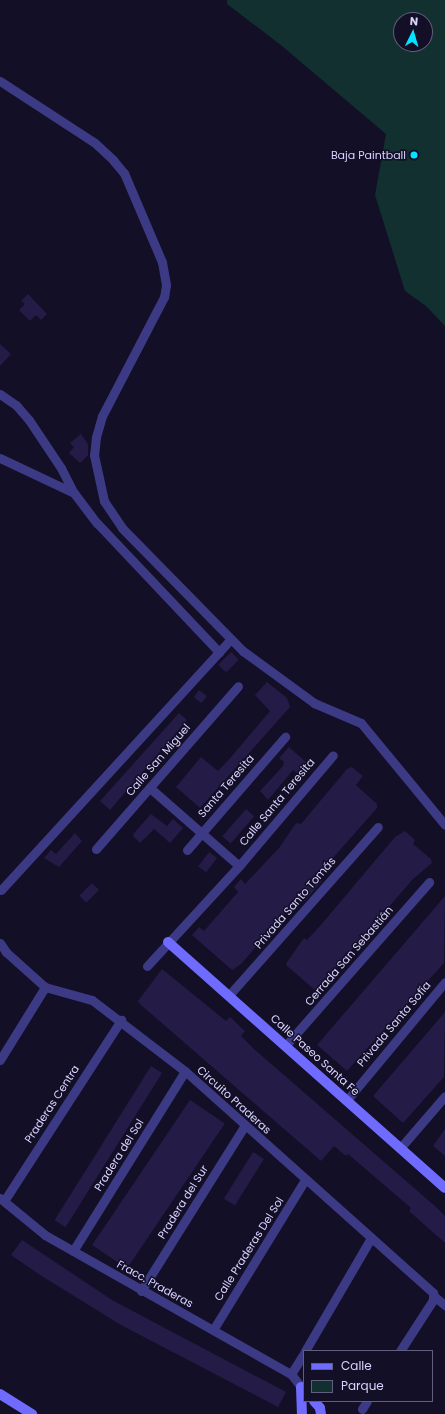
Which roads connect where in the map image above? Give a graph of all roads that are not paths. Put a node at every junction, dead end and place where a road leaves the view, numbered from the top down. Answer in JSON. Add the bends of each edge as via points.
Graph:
{"nodes":[{"id":1,"x":0,"y":81,"type":"edge"},
{"id":2,"x":0,"y":394,"type":"edge"},
{"id":3,"x":0,"y":458,"type":"edge"},
{"id":4,"x":74,"y":493,"type":"junction"},
{"id":5,"x":231,"y":638,"type":"junction"},
{"id":6,"x":219,"y":652,"type":"junction"},
{"id":7,"x":238,"y":686,"type":"dead end"},
{"id":8,"x":285,"y":737,"type":"dead end"},
{"id":9,"x":333,"y":755,"type":"dead end"},
{"id":10,"x":150,"y":788,"type":"junction"},
{"id":11,"x":445,"y":825,"type":"edge"},
{"id":12,"x":378,"y":827,"type":"dead end"},
{"id":13,"x":201,"y":833,"type":"junction"},
{"id":14,"x":96,"y":849,"type":"dead end"},
{"id":15,"x":187,"y":850,"type":"dead end"},
{"id":16,"x":239,"y":866,"type":"junction"},
{"id":17,"x":429,"y":882,"type":"dead end"},
{"id":18,"x":1,"y":890,"type":"edge"},
{"id":19,"x":168,"y":942,"type":"junction"},
{"id":20,"x":0,"y":943,"type":"edge"},
{"id":21,"x":147,"y":966,"type":"dead end"},
{"id":22,"x":445,"y":982,"type":"edge"},
{"id":23,"x":46,"y":987,"type":"junction"},
{"id":24,"x":230,"y":994,"type":"junction"},
{"id":25,"x":121,"y":1020,"type":"junction"},
{"id":26,"x":286,"y":1046,"type":"junction"},
{"id":27,"x":0,"y":1060,"type":"edge"},
{"id":28,"x":185,"y":1071,"type":"junction"},
{"id":29,"x":445,"y":1096,"type":"edge"},
{"id":30,"x":347,"y":1100,"type":"junction"},
{"id":31,"x":245,"y":1125,"type":"junction"},
{"id":32,"x":401,"y":1147,"type":"junction"},
{"id":33,"x":306,"y":1180,"type":"junction"},
{"id":34,"x":445,"y":1188,"type":"edge"},
{"id":35,"x":2,"y":1200,"type":"edge"},
{"id":36,"x":372,"y":1238,"type":"junction"},
{"id":37,"x":73,"y":1251,"type":"junction"},
{"id":38,"x":141,"y":1291,"type":"junction"},
{"id":39,"x":434,"y":1298,"type":"junction"},
{"id":40,"x":445,"y":1305,"type":"edge"},
{"id":41,"x":213,"y":1330,"type":"junction"},
{"id":42,"x":305,"y":1350,"type":"edge"},
{"id":43,"x":401,"y":1350,"type":"edge"},
{"id":44,"x":303,"y":1354,"type":"edge"},
{"id":45,"x":291,"y":1374,"type":"junction"},
{"id":46,"x":303,"y":1389,"type":"edge"},
{"id":47,"x":0,"y":1394,"type":"edge"},
{"id":48,"x":315,"y":1402,"type":"edge"},
{"id":49,"x":32,"y":1414,"type":"edge"},
{"id":50,"x":302,"y":1414,"type":"edge"},
{"id":51,"x":320,"y":1414,"type":"edge"}],
"edges":[{"from":1,"to":5,"type":"street","via":[[95,142],[113,160],[124,173],[154,238],[162,262],[166,286],[164,297],[102,416],[95,449],[98,480],[104,502],[122,528]]},
{"from":2,"to":4,"type":"street","via":[[16,405],[29,420],[61,468]]},
{"from":3,"to":4,"type":"street"},
{"from":4,"to":6,"type":"street","via":[[97,523]]},
{"from":5,"to":6,"type":"street"},
{"from":5,"to":11,"type":"street","via":[[314,703],[361,723]]},
{"from":6,"to":18,"type":"street"},
{"from":7,"to":10,"type":"street","name":"Calle San Miguel"},
{"from":8,"to":13,"type":"street","name":"Santa Teresita"},
{"from":9,"to":16,"type":"street","name":"Calle Santa Teresita"},
{"from":10,"to":13,"type":"street"},
{"from":10,"to":14,"type":"street","name":"Calle San Miguel"},
{"from":12,"to":24,"type":"street","name":"Privada Santo Tomás"},
{"from":13,"to":15,"type":"street","name":"Santa Teresita"},
{"from":13,"to":16,"type":"street"},
{"from":16,"to":19,"type":"street","name":"Calle Santa Teresita"},
{"from":17,"to":26,"type":"street","name":"Cerrada San Sebastián"},
{"from":19,"to":21,"type":"street","name":"Calle Santa Teresita"},
{"from":19,"to":24,"type":"street","name":"Calle Paseo Santa Fe"},
{"from":20,"to":23,"type":"street","name":"Circuito Praderas","via":[[6,952]]},
{"from":22,"to":30,"type":"street","name":"Privada Santa Sofía"},
{"from":23,"to":25,"type":"street","name":"Circuito Praderas","via":[[92,1000]]},
{"from":23,"to":27,"type":"street"},
{"from":24,"to":26,"type":"street","name":"Calle Paseo Santa Fe"},
{"from":25,"to":28,"type":"street","name":"Circuito Praderas"},
{"from":25,"to":35,"type":"street","name":"Praderas Centra"},
{"from":26,"to":30,"type":"street","name":"Calle Paseo Santa Fe"},
{"from":28,"to":31,"type":"street","name":"Circuito Praderas"},
{"from":28,"to":37,"type":"street","name":"Pradera del Sol"},
{"from":29,"to":32,"type":"street"},
{"from":30,"to":32,"type":"street","name":"Calle Paseo Santa Fe"},
{"from":31,"to":33,"type":"street","name":"Circuito Praderas"},
{"from":31,"to":38,"type":"street","name":"Pradera del Sur"},
{"from":32,"to":34,"type":"street","name":"Calle Paseo Santa Fe"},
{"from":33,"to":36,"type":"street","name":"Circuito Praderas"},
{"from":33,"to":41,"type":"street","name":"Calle Praderas Del Sol"},
{"from":35,"to":37,"type":"street","name":"Fracc. Praderas","via":[[45,1235]]},
{"from":36,"to":39,"type":"street","name":"Circuito Praderas"},
{"from":36,"to":42,"type":"street"},
{"from":37,"to":38,"type":"street","name":"Fracc. Praderas"},
{"from":38,"to":41,"type":"street","name":"Fracc. Praderas"},
{"from":39,"to":40,"type":"street","name":"Circuito Praderas"},
{"from":39,"to":43,"type":"street"},
{"from":41,"to":45,"type":"street","name":"Fracc. Praderas"},
{"from":44,"to":45,"type":"street"},
{"from":45,"to":46,"type":"street","name":"Fracc. Praderas"},
{"from":46,"to":50,"type":"street"},
{"from":47,"to":49,"type":"street"},
{"from":48,"to":51,"type":"street","via":[[320,1408]]}]}
